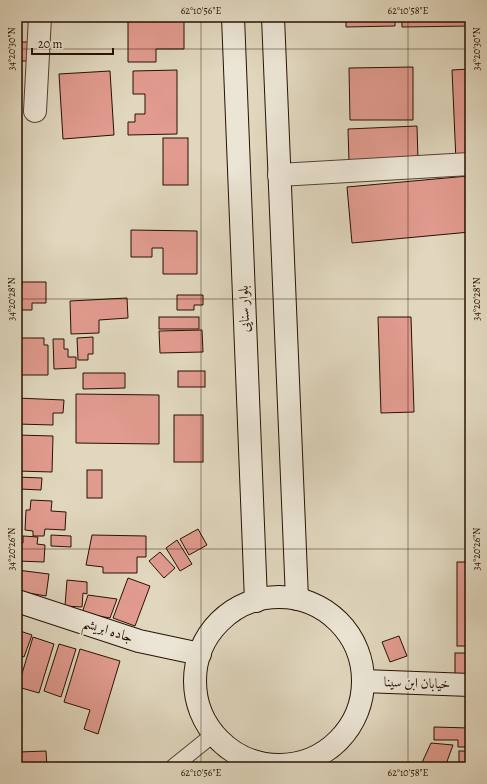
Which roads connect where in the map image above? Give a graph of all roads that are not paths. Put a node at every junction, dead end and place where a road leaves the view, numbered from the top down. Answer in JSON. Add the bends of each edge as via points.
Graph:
{"nodes":[{"id":1,"x":40,"y":17,"type":"edge"},
{"id":2,"x":233,"y":17,"type":"edge"},
{"id":3,"x":273,"y":17,"type":"edge"},
{"id":4,"x":35,"y":111,"type":"dead end"},
{"id":5,"x":470,"y":164,"type":"edge"},
{"id":6,"x":279,"y":175,"type":"junction"},
{"id":7,"x":297,"y":599,"type":"junction"},
{"id":8,"x":17,"y":601,"type":"edge"},
{"id":9,"x":256,"y":601,"type":"junction"},
{"id":10,"x":200,"y":654,"type":"junction"},
{"id":11,"x":364,"y":681,"type":"junction"},
{"id":12,"x":470,"y":684,"type":"edge"},
{"id":13,"x":214,"y":734,"type":"junction"},
{"id":14,"x":302,"y":764,"type":"edge"},
{"id":15,"x":270,"y":766,"type":"edge"},
{"id":16,"x":173,"y":767,"type":"edge"}],
"edges":[{"from":1,"to":4,"type":"main road"},
{"from":2,"to":9,"type":"main road","name":"بلوار سنایی"},
{"from":3,"to":6,"type":"main road"},
{"from":5,"to":6,"type":"main road"},
{"from":6,"to":7,"type":"main road"},
{"from":7,"to":9,"type":"main road","via":[[276,598]]},
{"from":7,"to":11,"type":"main road","via":[[318,607],[337,620],[351,638],[360,658]]},
{"from":8,"to":10,"type":"main road","name":"جاده ابریشم","via":[[139,641]]},
{"from":9,"to":10,"type":"main road","via":[[238,608],[222,621],[208,636]]},
{"from":10,"to":13,"type":"main road","via":[[195,675],[196,696],[202,716]]},
{"from":11,"to":12,"type":"main road","name":"خیابان ابن سینا"},
{"from":11,"to":14,"type":"main road","via":[[360,703],[352,723],[339,740],[322,754]]},
{"from":13,"to":15,"type":"main road","via":[[230,749]]},
{"from":13,"to":16,"type":"lane"},
{"from":14,"to":15,"type":"main road"}]}
